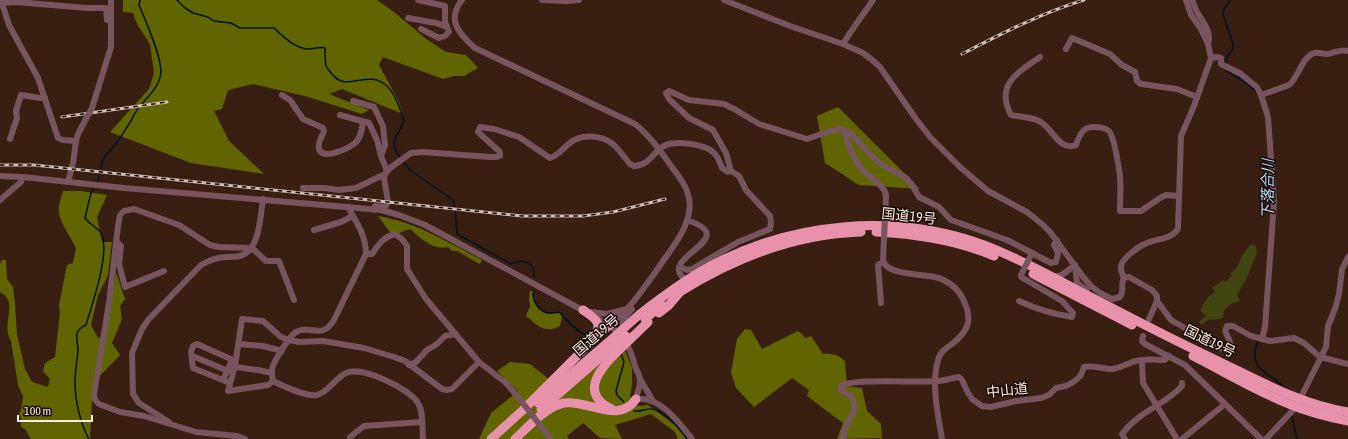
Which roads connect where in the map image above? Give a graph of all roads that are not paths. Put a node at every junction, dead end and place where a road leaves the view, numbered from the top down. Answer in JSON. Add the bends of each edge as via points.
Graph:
{"nodes":[{"id":1,"x":83,"y":0,"type":"edge"},
{"id":2,"x":111,"y":0,"type":"edge"},
{"id":3,"x":418,"y":0,"type":"edge"},
{"id":4,"x":462,"y":0,"type":"edge"},
{"id":5,"x":542,"y":0,"type":"edge"},
{"id":6,"x":579,"y":0,"type":"edge"},
{"id":7,"x":724,"y":0,"type":"edge"},
{"id":8,"x":872,"y":0,"type":"edge"},
{"id":9,"x":1186,"y":0,"type":"edge"},
{"id":10,"x":1192,"y":0,"type":"edge"},
{"id":11,"x":2,"y":2,"type":"edge"},
{"id":12,"x":83,"y":8,"type":"junction"},
{"id":13,"x":408,"y":18,"type":"dead end"},
{"id":14,"x":112,"y":20,"type":"junction"},
{"id":15,"x":422,"y":29,"type":"dead end"},
{"id":16,"x":448,"y":30,"type":"junction"},
{"id":17,"x":458,"y":31,"type":"junction"},
{"id":18,"x":843,"y":44,"type":"junction"},
{"id":19,"x":1208,"y":44,"type":"junction"},
{"id":20,"x":1066,"y":49,"type":"dead end"},
{"id":21,"x":1348,"y":51,"type":"edge"},
{"id":22,"x":1040,"y":58,"type":"dead end"},
{"id":23,"x":1211,"y":58,"type":"junction"},
{"id":24,"x":282,"y":95,"type":"dead end"},
{"id":25,"x":1262,"y":95,"type":"junction"},
{"id":26,"x":1197,"y":97,"type":"junction"},
{"id":27,"x":45,"y":98,"type":"junction"},
{"id":28,"x":353,"y":101,"type":"dead end"},
{"id":29,"x":340,"y":116,"type":"dead end"},
{"id":30,"x":363,"y":122,"type":"junction"},
{"id":31,"x":844,"y":130,"type":"junction"},
{"id":32,"x":10,"y":139,"type":"dead end"},
{"id":33,"x":76,"y":140,"type":"junction"},
{"id":34,"x":659,"y":150,"type":"junction"},
{"id":35,"x":381,"y":156,"type":"junction"},
{"id":36,"x":731,"y":171,"type":"junction"},
{"id":37,"x":386,"y":173,"type":"junction"},
{"id":38,"x":0,"y":176,"type":"edge"},
{"id":39,"x":23,"y":178,"type":"junction"},
{"id":40,"x":71,"y":183,"type":"junction"},
{"id":41,"x":303,"y":188,"type":"dead end"},
{"id":42,"x":1178,"y":196,"type":"junction"},
{"id":43,"x":0,"y":200,"type":"edge"},
{"id":44,"x":263,"y":200,"type":"junction"},
{"id":45,"x":348,"y":207,"type":"junction"},
{"id":46,"x":374,"y":210,"type":"junction"},
{"id":47,"x":353,"y":216,"type":"junction"},
{"id":48,"x":687,"y":220,"type":"junction"},
{"id":49,"x":314,"y":230,"type":"dead end"},
{"id":50,"x":1056,"y":240,"type":"junction"},
{"id":51,"x":117,"y":242,"type":"junction"},
{"id":52,"x":252,"y":248,"type":"junction"},
{"id":53,"x":366,"y":254,"type":"junction"},
{"id":54,"x":1031,"y":256,"type":"junction"},
{"id":55,"x":1348,"y":257,"type":"edge"},
{"id":56,"x":883,"y":261,"type":"junction"},
{"id":57,"x":1075,"y":265,"type":"junction"},
{"id":58,"x":679,"y":267,"type":"junction"},
{"id":59,"x":164,"y":271,"type":"dead end"},
{"id":60,"x":1053,"y":277,"type":"junction"},
{"id":61,"x":1124,"y":278,"type":"junction"},
{"id":62,"x":687,"y":280,"type":"junction"},
{"id":63,"x":1092,"y":297,"type":"junction"},
{"id":64,"x":294,"y":300,"type":"dead end"},
{"id":65,"x":1019,"y":301,"type":"dead end"},
{"id":66,"x":1157,"y":301,"type":"junction"},
{"id":67,"x":633,"y":303,"type":"junction"},
{"id":68,"x":881,"y":303,"type":"dead end"},
{"id":69,"x":628,"y":308,"type":"junction"},
{"id":70,"x":583,"y":310,"type":"junction"},
{"id":71,"x":645,"y":318,"type":"junction"},
{"id":72,"x":1149,"y":318,"type":"dead end"},
{"id":73,"x":610,"y":325,"type":"junction"},
{"id":74,"x":456,"y":334,"type":"junction"},
{"id":75,"x":1143,"y":336,"type":"dead end"},
{"id":76,"x":1259,"y":338,"type":"junction"},
{"id":77,"x":594,"y":339,"type":"junction"},
{"id":78,"x":289,"y":340,"type":"junction"},
{"id":79,"x":1210,"y":342,"type":"junction"},
{"id":80,"x":239,"y":344,"type":"junction"},
{"id":81,"x":609,"y":350,"type":"junction"},
{"id":82,"x":282,"y":351,"type":"junction"},
{"id":83,"x":631,"y":352,"type":"junction"},
{"id":84,"x":1204,"y":354,"type":"junction"},
{"id":85,"x":1169,"y":356,"type":"junction"},
{"id":86,"x":1194,"y":356,"type":"junction"},
{"id":87,"x":192,"y":357,"type":"junction"},
{"id":88,"x":1320,"y":357,"type":"junction"},
{"id":89,"x":1142,"y":360,"type":"junction"},
{"id":90,"x":479,"y":362,"type":"junction"},
{"id":91,"x":1348,"y":364,"type":"edge"},
{"id":92,"x":409,"y":365,"type":"junction"},
{"id":93,"x":235,"y":367,"type":"junction"},
{"id":94,"x":1188,"y":368,"type":"junction"},
{"id":95,"x":228,"y":371,"type":"junction"},
{"id":96,"x":272,"y":373,"type":"junction"},
{"id":97,"x":640,"y":379,"type":"junction"},
{"id":98,"x":223,"y":380,"type":"junction"},
{"id":99,"x":273,"y":381,"type":"junction"},
{"id":100,"x":936,"y":381,"type":"junction"},
{"id":101,"x":230,"y":383,"type":"junction"},
{"id":102,"x":1182,"y":383,"type":"dead end"},
{"id":103,"x":636,"y":399,"type":"junction"},
{"id":104,"x":653,"y":401,"type":"junction"},
{"id":105,"x":1298,"y":403,"type":"junction"},
{"id":106,"x":1225,"y":404,"type":"junction"},
{"id":107,"x":1156,"y":405,"type":"junction"},
{"id":108,"x":615,"y":410,"type":"junction"},
{"id":109,"x":1348,"y":412,"type":"edge"},
{"id":110,"x":1348,"y":421,"type":"edge"},
{"id":111,"x":422,"y":422,"type":"junction"},
{"id":112,"x":173,"y":425,"type":"junction"},
{"id":113,"x":350,"y":437,"type":"dead end"},
{"id":114,"x":245,"y":439,"type":"edge"},
{"id":115,"x":423,"y":439,"type":"edge"},
{"id":116,"x":491,"y":439,"type":"edge"},
{"id":117,"x":495,"y":439,"type":"edge"},
{"id":118,"x":508,"y":439,"type":"edge"},
{"id":119,"x":515,"y":439,"type":"edge"},
{"id":120,"x":551,"y":439,"type":"edge"},
{"id":121,"x":692,"y":439,"type":"edge"},
{"id":122,"x":842,"y":439,"type":"edge"},
{"id":123,"x":942,"y":439,"type":"edge"},
{"id":124,"x":1125,"y":439,"type":"edge"},
{"id":125,"x":1177,"y":439,"type":"edge"},
{"id":126,"x":1182,"y":439,"type":"edge"},
{"id":127,"x":1261,"y":439,"type":"edge"},
{"id":128,"x":1266,"y":439,"type":"edge"}],
"edges":[{"from":1,"to":12,"type":"street"},
{"from":2,"to":14,"type":"street"},
{"from":3,"to":16,"type":"street","via":[[445,6]]},
{"from":4,"to":17,"type":"street","via":[[456,13],[455,23]]},
{"from":5,"to":6,"type":"street"},
{"from":7,"to":18,"type":"street"},
{"from":8,"to":18,"type":"street"},
{"from":9,"to":19,"type":"street"},
{"from":10,"to":19,"type":"street","via":[[1207,28]]},
{"from":11,"to":12,"type":"street"},
{"from":11,"to":27,"type":"street","via":[[9,25],[38,78]]},
{"from":12,"to":14,"type":"street","via":[[106,8],[107,20]]},
{"from":13,"to":16,"type":"street","via":[[436,23]]},
{"from":14,"to":33,"type":"street","bridge":true,"via":[[111,47],[92,108]]},
{"from":15,"to":16,"type":"street","via":[[439,38],[445,36]]},
{"from":16,"to":17,"type":"street"},
{"from":17,"to":34,"type":"street","via":[[475,48],[635,124]]},
{"from":18,"to":50,"type":"street","via":[[863,53],[880,67],[931,138],[969,175],[988,192],[1032,216]]},
{"from":19,"to":23,"type":"street"},
{"from":20,"to":26,"type":"street","via":[[1072,38],[1110,54],[1135,72],[1137,81],[1141,84],[1177,89]]},
{"from":21,"to":25,"type":"street","via":[[1313,54],[1304,62],[1293,82]]},
{"from":22,"to":42,"type":"street","via":[[1013,78],[1008,85],[1006,100],[1011,116],[1040,121],[1065,146],[1076,145],[1084,129],[1090,126],[1109,131],[1120,175],[1120,211],[1141,211],[1166,195]]},
{"from":23,"to":25,"type":"street","via":[[1221,58],[1222,64],[1250,81]]},
{"from":23,"to":26,"type":"street"},
{"from":24,"to":30,"type":"street","via":[[290,100],[303,118],[323,128],[319,145],[322,153],[336,153],[356,142],[361,134]]},
{"from":25,"to":76,"type":"street","via":[[1268,117],[1274,202],[1265,327]]},
{"from":26,"to":42,"type":"street","via":[[1181,136]]},
{"from":27,"to":32,"type":"street","via":[[21,95]]},
{"from":27,"to":33,"type":"street","via":[[58,138]]},
{"from":28,"to":35,"type":"street","via":[[374,107],[383,126],[384,145]]},
{"from":29,"to":30,"type":"street"},
{"from":30,"to":35,"type":"street","via":[[369,123]]},
{"from":31,"to":36,"type":"street","via":[[830,131],[807,139],[759,124],[724,104],[689,100],[666,92],[669,99],[689,118],[713,130],[726,152]]},
{"from":31,"to":54,"type":"street","via":[[880,163],[906,178],[919,197],[939,207],[951,220],[1007,240]]},
{"from":31,"to":56,"type":"street","bridge":true,"via":[[850,151],[862,170],[884,189],[886,196]]},
{"from":33,"to":40,"type":"street"},
{"from":34,"to":36,"type":"street","via":[[672,143],[706,148],[716,155],[722,168]]},
{"from":34,"to":37,"type":"street","via":[[644,164],[634,166],[610,142],[583,136],[570,142],[556,156],[550,158],[519,137],[480,127],[478,132],[499,151],[500,156],[416,152],[408,155]]},
{"from":34,"to":48,"type":"street","via":[[687,191],[690,205]]},
{"from":35,"to":37,"type":"street"},
{"from":36,"to":58,"type":"street","via":[[739,176],[746,190],[770,216],[770,229],[738,242],[692,269],[683,270]]},
{"from":37,"to":41,"type":"street","via":[[356,188]]},
{"from":37,"to":46,"type":"street","via":[[384,178],[388,202],[385,207],[375,206]]},
{"from":38,"to":39,"type":"street"},
{"from":39,"to":40,"type":"street"},
{"from":39,"to":43,"type":"street"},
{"from":40,"to":44,"type":"street"},
{"from":42,"to":61,"type":"street","via":[[1178,229],[1165,239],[1140,246],[1122,263],[1120,268]]},
{"from":44,"to":45,"type":"street"},
{"from":44,"to":52,"type":"street"},
{"from":45,"to":46,"type":"street"},
{"from":45,"to":47,"type":"street"},
{"from":46,"to":70,"type":"street","via":[[399,215],[425,225]]},
{"from":47,"to":49,"type":"street"},
{"from":47,"to":53,"type":"street","via":[[363,234]]},
{"from":48,"to":58,"type":"street","via":[[703,228],[706,238],[703,244],[681,261]]},
{"from":48,"to":67,"type":"street","via":[[677,240]]},
{"from":50,"to":54,"type":"street","via":[[1056,262],[1051,263]]},
{"from":50,"to":57,"type":"street"},
{"from":51,"to":52,"type":"street","via":[[120,215],[124,211],[134,209],[179,226],[210,245]]},
{"from":51,"to":59,"type":"street","via":[[121,246],[120,264],[126,287]]},
{"from":51,"to":112,"type":"street","via":[[95,400],[120,412]]},
{"from":52,"to":64,"type":"street","via":[[266,261],[279,261]]},
{"from":52,"to":112,"type":"street","via":[[240,256],[223,257],[201,265],[142,329],[132,353],[133,394],[139,403]]},
{"from":53,"to":74,"type":"street","via":[[372,254],[389,236],[395,234],[402,239],[407,246],[407,270],[426,299]]},
{"from":53,"to":78,"type":"street","via":[[330,327],[323,331],[299,330],[293,333]]},
{"from":54,"to":65,"type":"street","bridge":true,"via":[[1021,278],[1062,301],[1073,313],[1072,317],[1056,315]]},
{"from":55,"to":88,"type":"street","via":[[1342,269],[1340,294],[1328,326],[1327,342]]},
{"from":56,"to":68,"type":"street","via":[[878,265]]},
{"from":56,"to":100,"type":"street","via":[[886,267],[893,270],[943,280],[956,289],[967,308],[969,319],[966,328],[961,337],[941,352],[936,368]]},
{"from":57,"to":60,"type":"street","via":[[1062,275]]},
{"from":57,"to":61,"type":"street","via":[[1091,286],[1112,299],[1122,295]]},
{"from":57,"to":63,"type":"street","via":[[1077,283],[1090,292]]},
{"from":58,"to":62,"type":"street","via":[[680,275]]},
{"from":60,"to":62,"type":"highway","name":"国道19号","via":[[1002,252],[960,238],[916,228],[848,226],[790,235],[766,242],[724,259]]},
{"from":60,"to":63,"type":"highway","name":"国道19号"},
{"from":61,"to":66,"type":"street","via":[[1129,276],[1148,287],[1157,296]]},
{"from":62,"to":71,"type":"highway","name":"国道19号"},
{"from":63,"to":84,"type":"highway","name":"国道19号"},
{"from":66,"to":72,"type":"street"},
{"from":66,"to":79,"type":"street","via":[[1171,320]]},
{"from":67,"to":69,"type":"street"},
{"from":67,"to":83,"type":"street","via":[[633,308],[622,327],[631,344]]},
{"from":69,"to":70,"type":"street","via":[[607,314]]},
{"from":69,"to":73,"type":"street"},
{"from":70,"to":73,"type":"street"},
{"from":70,"to":77,"type":"highway","via":[[599,326]]},
{"from":71,"to":81,"type":"highway","name":"国道19号","bridge":true},
{"from":71,"to":81,"type":"highway","bridge":true},
{"from":71,"to":86,"type":"highway","name":"国道19号","via":[[680,292],[748,256],[816,237],[853,232],[901,233],[940,239],[993,255]]},
{"from":73,"to":77,"type":"highway"},
{"from":73,"to":83,"type":"street","via":[[623,337]]},
{"from":74,"to":90,"type":"street"},
{"from":74,"to":92,"type":"street","via":[[445,336],[416,362]]},
{"from":75,"to":85,"type":"street","via":[[1142,341],[1145,344]]},
{"from":76,"to":79,"type":"street","via":[[1230,325],[1225,330],[1231,342],[1229,347],[1224,350]]},
{"from":76,"to":88,"type":"street","via":[[1270,341],[1294,338]]},
{"from":77,"to":116,"type":"highway"},
{"from":78,"to":80,"type":"street","via":[[263,321],[242,319]]},
{"from":78,"to":82,"type":"street"},
{"from":78,"to":92,"type":"street","via":[[323,341],[364,348],[405,361]]},
{"from":79,"to":84,"type":"street"},
{"from":80,"to":82,"type":"street"},
{"from":80,"to":93,"type":"street"},
{"from":81,"to":108,"type":"highway","via":[[594,386],[598,400]]},
{"from":81,"to":117,"type":"highway","name":"国道19号"},
{"from":81,"to":118,"type":"highway","name":"国道19号"},
{"from":82,"to":96,"type":"street"},
{"from":83,"to":97,"type":"street"},
{"from":84,"to":105,"type":"highway","name":"国道19号"},
{"from":85,"to":89,"type":"street","name":"中山道","via":[[1165,360]]},
{"from":85,"to":94,"type":"street"},
{"from":86,"to":94,"type":"street"},
{"from":86,"to":105,"type":"highway","name":"国道19号","via":[[1250,386]]},
{"from":87,"to":95,"type":"street"},
{"from":87,"to":95,"type":"street","via":[[193,346],[197,344],[230,359]]},
{"from":87,"to":98,"type":"street","via":[[193,368]]},
{"from":88,"to":91,"type":"street"},
{"from":88,"to":105,"type":"street"},
{"from":89,"to":100,"type":"street","name":"中山道","via":[[1110,369],[1084,367],[1081,375],[1070,385],[1056,388],[1046,396],[991,407],[982,406],[972,399],[960,378]]},
{"from":89,"to":107,"type":"street","via":[[1143,383]]},
{"from":90,"to":92,"type":"street","via":[[452,389],[447,390]]},
{"from":90,"to":120,"type":"street","bridge":true,"via":[[506,383]]},
{"from":93,"to":96,"type":"street"},
{"from":93,"to":101,"type":"street"},
{"from":94,"to":106,"type":"street"},
{"from":95,"to":98,"type":"street"},
{"from":96,"to":99,"type":"street"},
{"from":97,"to":103,"type":"street"},
{"from":97,"to":104,"type":"street"},
{"from":98,"to":101,"type":"street"},
{"from":99,"to":101,"type":"street","via":[[268,385],[228,391]]},
{"from":99,"to":111,"type":"street","via":[[310,395],[317,395],[345,373],[353,370],[366,372],[412,395],[421,410]]},
{"from":100,"to":122,"type":"street","name":"中山道","via":[[868,382],[840,386],[841,390],[851,396],[855,408]]},
{"from":100,"to":123,"type":"street"},
{"from":102,"to":107,"type":"street","via":[[1182,386]]},
{"from":103,"to":104,"type":"street"},
{"from":103,"to":108,"type":"highway","via":[[631,406]]},
{"from":104,"to":121,"type":"street","via":[[679,422]]},
{"from":105,"to":109,"type":"highway","name":"国道19号"},
{"from":105,"to":110,"type":"highway","name":"国道19号"},
{"from":105,"to":128,"type":"street"},
{"from":106,"to":126,"type":"street"},
{"from":106,"to":127,"type":"street"},
{"from":107,"to":124,"type":"street","via":[[1129,425],[1122,434]]},
{"from":107,"to":125,"type":"street"},
{"from":108,"to":119,"type":"highway","via":[[564,403],[549,409]]},
{"from":111,"to":113,"type":"street","via":[[364,426]]},
{"from":111,"to":115,"type":"street"},
{"from":112,"to":114,"type":"street","via":[[196,432]]}]}
